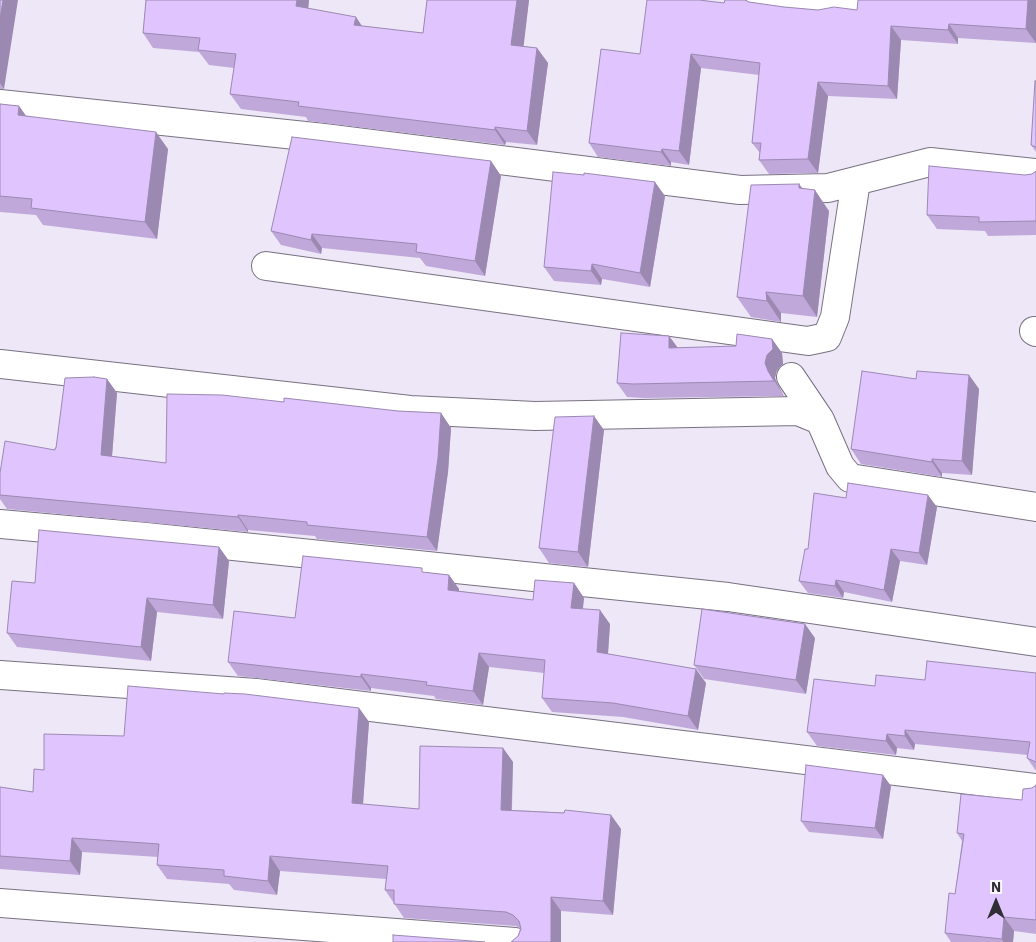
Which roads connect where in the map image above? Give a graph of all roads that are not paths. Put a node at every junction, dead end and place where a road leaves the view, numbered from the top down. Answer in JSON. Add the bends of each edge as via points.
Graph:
{"nodes":[{"id":1,"x":761,"y":0,"type":"edge"},
{"id":2,"x":852,"y":0,"type":"edge"},
{"id":3,"x":0,"y":104,"type":"edge"},
{"id":4,"x":1036,"y":173,"type":"edge"},
{"id":5,"x":856,"y":180,"type":"junction"},
{"id":6,"x":266,"y":266,"type":"dead end"},
{"id":7,"x":0,"y":364,"type":"edge"},
{"id":8,"x":791,"y":377,"type":"dead end"},
{"id":9,"x":820,"y":420,"type":"junction"},
{"id":10,"x":1036,"y":507,"type":"edge"},
{"id":11,"x":0,"y":524,"type":"edge"},
{"id":12,"x":1036,"y":642,"type":"edge"},
{"id":13,"x":0,"y":675,"type":"edge"},
{"id":14,"x":1036,"y":788,"type":"edge"},
{"id":15,"x":0,"y":903,"type":"edge"},
{"id":16,"x":515,"y":942,"type":"edge"}],
"edges":[{"from":1,"to":2,"type":"street","via":[[829,8]]},
{"from":3,"to":5,"type":"street","via":[[324,138],[740,190],[828,188]]},
{"from":4,"to":5,"type":"street","via":[[930,162]]},
{"from":5,"to":6,"type":"street","via":[[835,317],[827,337],[808,341]]},
{"from":7,"to":9,"type":"street","via":[[410,410],[535,416],[798,411]]},
{"from":8,"to":9,"type":"street"},
{"from":9,"to":10,"type":"street","via":[[840,466],[850,478]]},
{"from":11,"to":12,"type":"street","via":[[728,597]]},
{"from":13,"to":14,"type":"street","via":[[256,693]]},
{"from":15,"to":16,"type":"street"}]}
